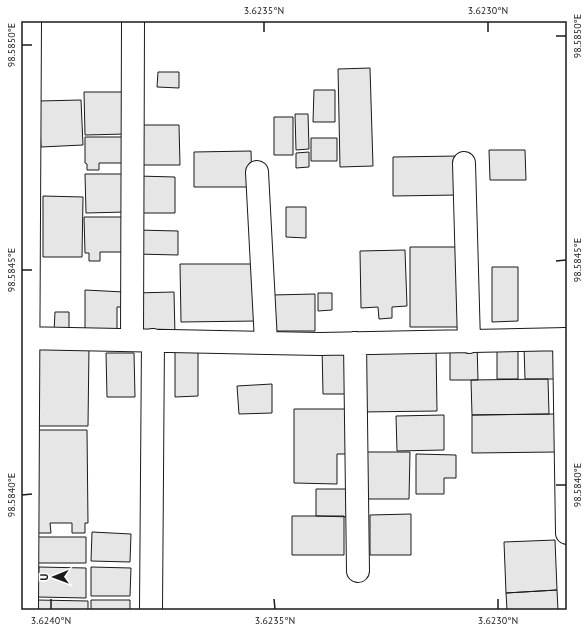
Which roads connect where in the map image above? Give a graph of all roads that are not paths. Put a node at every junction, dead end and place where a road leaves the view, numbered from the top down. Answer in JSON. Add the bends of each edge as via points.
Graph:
{"nodes":[{"id":1,"x":30,"y":21,"type":"edge"},
{"id":2,"x":133,"y":21,"type":"edge"},
{"id":3,"x":464,"y":163,"type":"dead end"},
{"id":4,"x":257,"y":172,"type":"dead end"},
{"id":5,"x":24,"y":338,"type":"edge"},
{"id":6,"x":565,"y":339,"type":"edge"},
{"id":7,"x":142,"y":340,"type":"junction"},
{"id":8,"x":266,"y":342,"type":"junction"},
{"id":9,"x":469,"y":342,"type":"junction"},
{"id":10,"x":355,"y":343,"type":"junction"},
{"id":11,"x":567,"y":533,"type":"edge"},
{"id":12,"x":358,"y":571,"type":"dead end"},
{"id":13,"x":27,"y":610,"type":"edge"},
{"id":14,"x":151,"y":610,"type":"edge"}],
"edges":[{"from":1,"to":5,"type":"street"},
{"from":2,"to":7,"type":"street"},
{"from":3,"to":9,"type":"street"},
{"from":4,"to":8,"type":"street"},
{"from":5,"to":7,"type":"street"},
{"from":5,"to":13,"type":"street"},
{"from":6,"to":9,"type":"street"},
{"from":6,"to":11,"type":"street"},
{"from":7,"to":8,"type":"street"},
{"from":7,"to":14,"type":"street"},
{"from":8,"to":10,"type":"street"},
{"from":9,"to":10,"type":"street"},
{"from":10,"to":12,"type":"street"}]}
